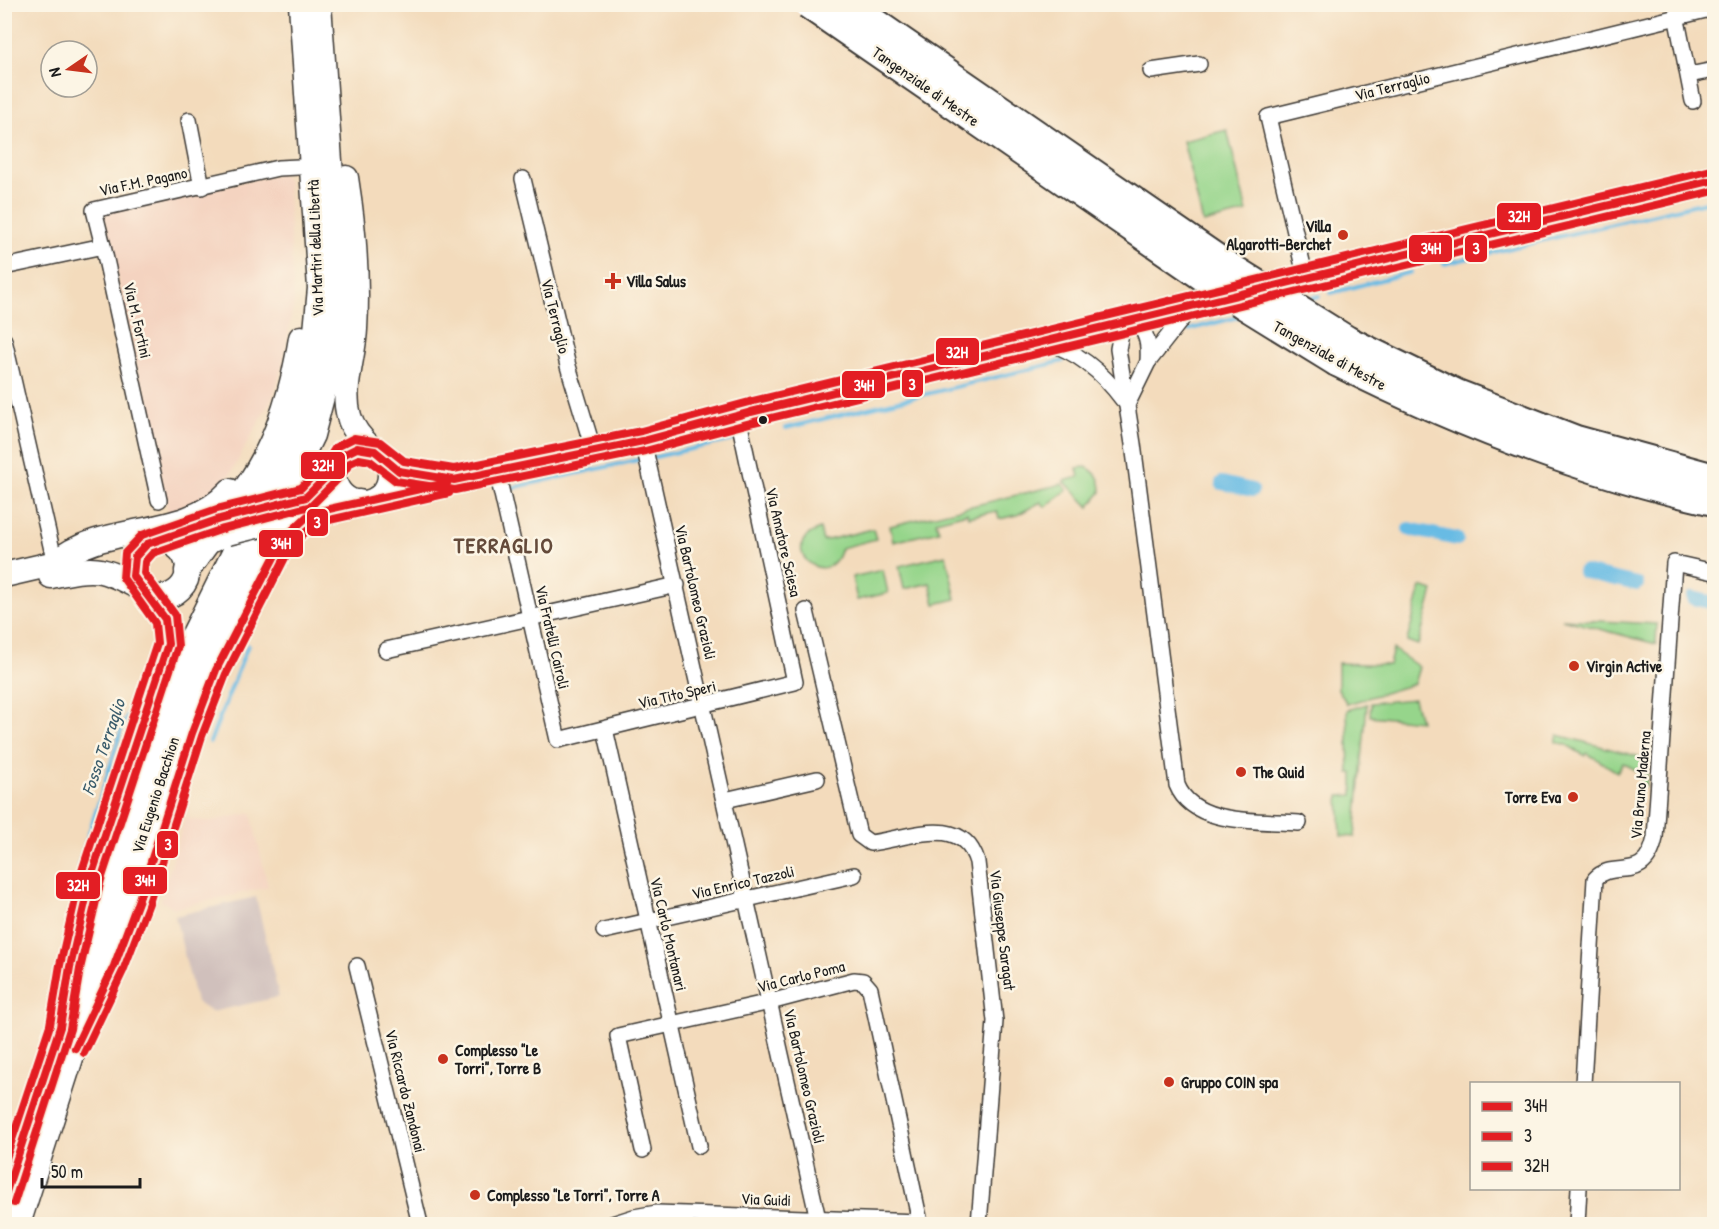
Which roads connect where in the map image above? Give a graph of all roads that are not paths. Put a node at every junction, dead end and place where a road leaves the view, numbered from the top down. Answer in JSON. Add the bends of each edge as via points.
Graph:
{"nodes":[{"id":1,"x":301,"y":4,"type":"edge"},
{"id":2,"x":320,"y":4,"type":"edge"},
{"id":3,"x":808,"y":4,"type":"edge"},
{"id":4,"x":848,"y":4,"type":"edge"},
{"id":5,"x":1714,"y":8,"type":"edge"},
{"id":6,"x":1676,"y":15,"type":"junction"},
{"id":7,"x":323,"y":46,"type":"junction"},
{"id":8,"x":1199,"y":64,"type":"dead end"},
{"id":9,"x":1714,"y":70,"type":"edge"},
{"id":10,"x":1151,"y":71,"type":"dead end"},
{"id":11,"x":1689,"y":75,"type":"junction"},
{"id":12,"x":1693,"y":101,"type":"dead end"},
{"id":13,"x":189,"y":120,"type":"dead end"},
{"id":14,"x":305,"y":161,"type":"junction"},
{"id":15,"x":523,"y":179,"type":"dead end"},
{"id":16,"x":1714,"y":180,"type":"edge"},
{"id":17,"x":202,"y":187,"type":"junction"},
{"id":18,"x":103,"y":246,"type":"junction"},
{"id":19,"x":4,"y":267,"type":"edge"},
{"id":20,"x":1306,"y":279,"type":"junction"},
{"id":21,"x":1192,"y":306,"type":"junction"},
{"id":22,"x":1128,"y":322,"type":"junction"},
{"id":23,"x":4,"y":340,"type":"edge"},
{"id":24,"x":1045,"y":341,"type":"junction"},
{"id":25,"x":1342,"y":352,"type":"junction"},
{"id":26,"x":1148,"y":362,"type":"junction"},
{"id":27,"x":8,"y":368,"type":"edge"},
{"id":28,"x":289,"y":391,"type":"junction"},
{"id":29,"x":1127,"y":405,"type":"junction"},
{"id":30,"x":738,"y":416,"type":"junction"},
{"id":31,"x":645,"y":450,"type":"junction"},
{"id":32,"x":594,"y":452,"type":"junction"},
{"id":33,"x":378,"y":454,"type":"junction"},
{"id":34,"x":1605,"y":461,"type":"junction"},
{"id":35,"x":1714,"y":465,"type":"edge"},
{"id":36,"x":335,"y":468,"type":"junction"},
{"id":37,"x":1714,"y":478,"type":"edge"},
{"id":38,"x":454,"y":480,"type":"junction"},
{"id":39,"x":500,"y":482,"type":"junction"},
{"id":40,"x":159,"y":500,"type":"dead end"},
{"id":41,"x":368,"y":500,"type":"junction"},
{"id":42,"x":1714,"y":501,"type":"edge"},
{"id":43,"x":263,"y":514,"type":"junction"},
{"id":44,"x":1714,"y":515,"type":"edge"},
{"id":45,"x":154,"y":542,"type":"junction"},
{"id":46,"x":55,"y":562,"type":"junction"},
{"id":47,"x":188,"y":571,"type":"junction"},
{"id":48,"x":1714,"y":572,"type":"edge"},
{"id":49,"x":4,"y":575,"type":"edge"},
{"id":50,"x":4,"y":585,"type":"edge"},
{"id":51,"x":677,"y":585,"type":"junction"},
{"id":52,"x":142,"y":590,"type":"junction"},
{"id":53,"x":806,"y":611,"type":"dead end"},
{"id":54,"x":531,"y":618,"type":"junction"},
{"id":55,"x":386,"y":650,"type":"dead end"},
{"id":56,"x":796,"y":675,"type":"joint"},
{"id":57,"x":704,"y":706,"type":"junction"},
{"id":58,"x":605,"y":729,"type":"junction"},
{"id":59,"x":558,"y":740,"type":"joint"},
{"id":60,"x":817,"y":779,"type":"dead end"},
{"id":61,"x":724,"y":800,"type":"junction"},
{"id":62,"x":1299,"y":823,"type":"dead end"},
{"id":63,"x":854,"y":874,"type":"dead end"},
{"id":64,"x":746,"y":900,"type":"junction"},
{"id":65,"x":648,"y":921,"type":"junction"},
{"id":66,"x":604,"y":931,"type":"dead end"},
{"id":67,"x":357,"y":966,"type":"dead end"},
{"id":68,"x":770,"y":1002,"type":"junction"},
{"id":69,"x":672,"y":1024,"type":"junction"},
{"id":70,"x":70,"y":1030,"type":"junction"},
{"id":71,"x":1583,"y":1082,"type":"edge"},
{"id":72,"x":699,"y":1146,"type":"dead end"},
{"id":73,"x":643,"y":1150,"type":"dead end"},
{"id":74,"x":1579,"y":1190,"type":"edge"},
{"id":75,"x":4,"y":1200,"type":"edge"},
{"id":76,"x":818,"y":1219,"type":"junction"},
{"id":77,"x":920,"y":1222,"type":"joint"},
{"id":78,"x":18,"y":1224,"type":"edge"},
{"id":79,"x":420,"y":1224,"type":"edge"},
{"id":80,"x":612,"y":1224,"type":"edge"},
{"id":81,"x":979,"y":1224,"type":"edge"},
{"id":82,"x":1577,"y":1224,"type":"edge"}],
"edges":[{"from":1,"to":14,"type":"main road","name":"Via Martiri della Libertà","via":[[306,75]]},
{"from":2,"to":7,"type":"main road","name":"Via Martiri della Libertà"},
{"from":3,"to":25,"type":"highway","name":"Tangenziale di Mestre","bridge":true,"via":[[1243,304]]},
{"from":4,"to":25,"type":"highway","name":"Tangenziale di Mestre","bridge":true,"via":[[1239,273]]},
{"from":5,"to":6,"type":"street","name":"Via Terraglio"},
{"from":6,"to":11,"type":"street"},
{"from":6,"to":20,"type":"street","name":"Via Terraglio","via":[[1268,117]]},
{"from":7,"to":33,"type":"main road","via":[[337,95],[352,221],[355,330],[347,407],[357,433]]},
{"from":7,"to":43,"type":"main road","name":"Via Martiri della Libertà","via":[[337,252],[333,356],[319,414]]},
{"from":8,"to":10,"type":"street"},
{"from":9,"to":11,"type":"street"},
{"from":11,"to":12,"type":"street"},
{"from":13,"to":17,"type":"street","name":"Via F.M. Pagano"},
{"from":14,"to":17,"type":"street","name":"Via F.M. Pagano"},
{"from":14,"to":28,"type":"main road","via":[[298,206],[305,290],[300,341]]},
{"from":14,"to":43,"type":"main road","name":"Via Martiri della Libertà","via":[[320,288],[316,342],[301,410]]},
{"from":15,"to":32,"type":"street","name":"Via Terraglio","via":[[568,366]]},
{"from":16,"to":20,"type":"main road"},
{"from":17,"to":18,"type":"street","name":"Via F.M. Pagano","via":[[94,210]]},
{"from":18,"to":19,"type":"street"},
{"from":18,"to":40,"type":"street","name":"Via M. Fortini"},
{"from":20,"to":21,"type":"main road"},
{"from":21,"to":22,"type":"main road"},
{"from":21,"to":26,"type":"street"},
{"from":22,"to":24,"type":"main road"},
{"from":22,"to":26,"type":"street","via":[[1142,327],[1147,337]]},
{"from":22,"to":29,"type":"street","via":[[1118,349]]},
{"from":23,"to":27,"type":"street"},
{"from":24,"to":29,"type":"street","via":[[1063,347],[1098,371]]},
{"from":24,"to":30,"type":"main road"},
{"from":25,"to":34,"type":"highway","name":"Tangenziale di Mestre","via":[[1452,418]]},
{"from":26,"to":29,"type":"street"},
{"from":27,"to":46,"type":"street"},
{"from":28,"to":43,"type":"main road","via":[[277,429],[237,502]]},
{"from":28,"to":46,"type":"main road","via":[[243,473],[216,505],[186,520],[68,552]]},
{"from":29,"to":62,"type":"street","via":[[1181,795],[1209,813]]},
{"from":30,"to":31,"type":"main road"},
{"from":30,"to":56,"type":"street","name":"Via Amatore Sciesa"},
{"from":31,"to":32,"type":"main road"},
{"from":31,"to":51,"type":"street","name":"Via Bartolomeo Grazioli"},
{"from":32,"to":39,"type":"main road"},
{"from":33,"to":36,"type":"main road","via":[[352,449]]},
{"from":33,"to":38,"type":"main road","via":[[399,471]]},
{"from":33,"to":41,"type":"main road","via":[[388,467],[389,480],[384,492]]},
{"from":34,"to":35,"type":"highway","via":[[1672,455]]},
{"from":34,"to":37,"type":"highway","name":"Tangenziale di Mestre"},
{"from":34,"to":42,"type":"highway","name":"Tangenziale di Mestre"},
{"from":34,"to":44,"type":"highway","via":[[1662,503]]},
{"from":36,"to":41,"type":"main road","via":[[338,488],[345,496]]},
{"from":36,"to":43,"type":"main road","via":[[313,491]]},
{"from":38,"to":39,"type":"main road"},
{"from":38,"to":41,"type":"main road"},
{"from":39,"to":54,"type":"street","name":"Via Fratelli Cairoli"},
{"from":41,"to":43,"type":"main road"},
{"from":43,"to":45,"type":"main road"},
{"from":43,"to":47,"type":"main road","via":[[208,542]]},
{"from":43,"to":70,"type":"main road","name":"Via Eugenio Bacchion","via":[[259,548],[210,643],[182,711]]},
{"from":43,"to":70,"type":"main road","name":"Via Eugenio Bacchion","via":[[193,636],[164,708]]},
{"from":43,"to":70,"type":"main road","via":[[284,538],[216,670],[114,966]]},
{"from":45,"to":46,"type":"main road"},
{"from":45,"to":47,"type":"main road","via":[[170,543],[181,550]]},
{"from":45,"to":52,"type":"main road","via":[[137,553],[132,566]]},
{"from":46,"to":49,"type":"main road"},
{"from":47,"to":52,"type":"main road","via":[[182,585],[170,595],[155,596]]},
{"from":48,"to":71,"type":"street","name":"Via Bruno Maderna","via":[[1674,563],[1653,850],[1629,871],[1605,872],[1595,879]]},
{"from":50,"to":52,"type":"main road","via":[[91,568],[113,573]]},
{"from":51,"to":54,"type":"street"},
{"from":51,"to":57,"type":"street","name":"Via Bartolomeo Grazioli"},
{"from":52,"to":70,"type":"main road","via":[[165,619],[168,644],[91,877],[70,967]]},
{"from":53,"to":81,"type":"street","name":"Via Giuseppe Saragat","via":[[859,836],[870,843],[946,831],[964,840],[976,862],[995,1021]]},
{"from":54,"to":55,"type":"street"},
{"from":54,"to":59,"type":"street","name":"Via Fratelli Cairoli"},
{"from":56,"to":57,"type":"street","name":"Via Tito Speri","via":[[793,685]]},
{"from":57,"to":58,"type":"street","name":"Via Tito Speri"},
{"from":57,"to":61,"type":"street","name":"Via Bartolomeo Grazioli"},
{"from":58,"to":59,"type":"street","name":"Via Tito Speri"},
{"from":58,"to":65,"type":"street","name":"Via Carlo Montanari"},
{"from":60,"to":61,"type":"street"},
{"from":61,"to":64,"type":"street","name":"Via Bartolomeo Grazioli"},
{"from":63,"to":64,"type":"street","name":"Via Enrico Tazzoli"},
{"from":64,"to":65,"type":"street","name":"Via Enrico Tazzoli"},
{"from":64,"to":68,"type":"street","name":"Via Bartolomeo Grazioli"},
{"from":65,"to":66,"type":"street","name":"Via Enrico Tazzoli"},
{"from":65,"to":69,"type":"street","name":"Via Carlo Montanari"},
{"from":67,"to":79,"type":"street","name":"Via Riccardo Zandonai"},
{"from":68,"to":69,"type":"street","name":"Via Carlo Poma"},
{"from":68,"to":76,"type":"street","name":"Via Bartolomeo Grazioli"},
{"from":68,"to":77,"type":"street","name":"Via Carlo Poma","via":[[854,980],[863,981],[870,988]]},
{"from":69,"to":72,"type":"street","name":"Via Carlo Montanari"},
{"from":69,"to":73,"type":"street","name":"Via Carlo Poma","via":[[618,1036]]},
{"from":70,"to":75,"type":"main road","name":"Via Eugenio Bacchion"},
{"from":70,"to":78,"type":"main road","name":"Via Eugenio Bacchion"},
{"from":74,"to":82,"type":"street"},
{"from":76,"to":77,"type":"street","name":"Via Guidi"},
{"from":76,"to":80,"type":"street","name":"Via Guidi","via":[[657,1214]]}]}
